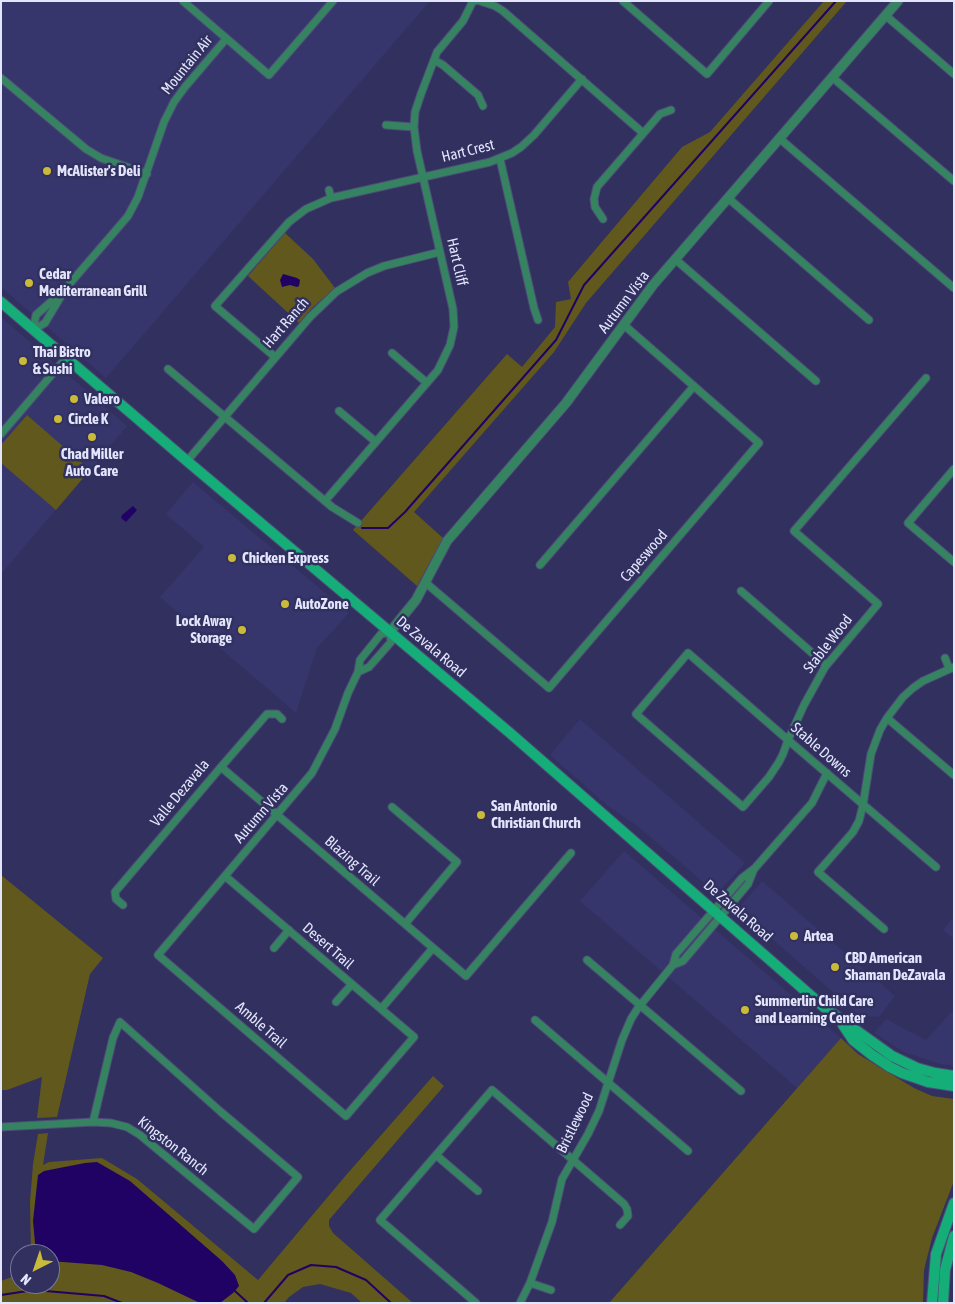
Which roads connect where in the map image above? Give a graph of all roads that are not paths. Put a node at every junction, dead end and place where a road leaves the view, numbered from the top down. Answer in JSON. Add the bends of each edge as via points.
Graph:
{"nodes":[{"id":1,"x":183,"y":1,"type":"edge"},
{"id":2,"x":333,"y":1,"type":"edge"},
{"id":3,"x":474,"y":1,"type":"edge"},
{"id":4,"x":480,"y":1,"type":"edge"},
{"id":5,"x":623,"y":1,"type":"edge"},
{"id":6,"x":769,"y":1,"type":"edge"},
{"id":7,"x":898,"y":1,"type":"edge"},
{"id":8,"x":885,"y":15,"type":"junction"},
{"id":9,"x":226,"y":39,"type":"junction"},
{"id":10,"x":434,"y":60,"type":"junction"},
{"id":11,"x":954,"y":74,"type":"edge"},
{"id":12,"x":832,"y":77,"type":"junction"},
{"id":13,"x":1,"y":78,"type":"edge"},
{"id":14,"x":582,"y":80,"type":"junction"},
{"id":15,"x":482,"y":106,"type":"dead end"},
{"id":16,"x":671,"y":110,"type":"dead end"},
{"id":17,"x":386,"y":125,"type":"dead end"},
{"id":18,"x":414,"y":127,"type":"junction"},
{"id":19,"x":643,"y":133,"type":"junction"},
{"id":20,"x":779,"y":138,"type":"junction"},
{"id":21,"x":500,"y":159,"type":"junction"},
{"id":22,"x":147,"y":174,"type":"junction"},
{"id":23,"x":422,"y":176,"type":"junction"},
{"id":24,"x":954,"y":181,"type":"edge"},
{"id":25,"x":728,"y":198,"type":"junction"},
{"id":26,"x":603,"y":219,"type":"dead end"},
{"id":27,"x":440,"y":252,"type":"junction"},
{"id":28,"x":675,"y":259,"type":"junction"},
{"id":29,"x":954,"y":288,"type":"edge"},
{"id":30,"x":1,"y":302,"type":"edge"},
{"id":31,"x":538,"y":320,"type":"dead end"},
{"id":32,"x":869,"y":320,"type":"dead end"},
{"id":33,"x":624,"y":326,"type":"junction"},
{"id":34,"x":33,"y":330,"type":"junction"},
{"id":35,"x":392,"y":353,"type":"dead end"},
{"id":36,"x":275,"y":357,"type":"junction"},
{"id":37,"x":66,"y":358,"type":"junction"},
{"id":38,"x":168,"y":369,"type":"dead end"},
{"id":39,"x":926,"y":378,"type":"dead end"},
{"id":40,"x":816,"y":381,"type":"dead end"},
{"id":41,"x":427,"y":383,"type":"junction"},
{"id":42,"x":694,"y":386,"type":"junction"},
{"id":43,"x":339,"y":411,"type":"dead end"},
{"id":44,"x":224,"y":416,"type":"junction"},
{"id":45,"x":1,"y":434,"type":"edge"},
{"id":46,"x":376,"y":442,"type":"junction"},
{"id":47,"x":186,"y":461,"type":"junction"},
{"id":48,"x":954,"y":469,"type":"edge"},
{"id":49,"x":325,"y":501,"type":"junction"},
{"id":50,"x":358,"y":523,"type":"dead end"},
{"id":51,"x":954,"y":562,"type":"edge"},
{"id":52,"x":540,"y":565,"type":"dead end"},
{"id":53,"x":426,"y":583,"type":"junction"},
{"id":54,"x":741,"y":591,"type":"dead end"},
{"id":55,"x":390,"y":632,"type":"junction"},
{"id":56,"x":945,"y":658,"type":"dead end"},
{"id":57,"x":826,"y":665,"type":"junction"},
{"id":58,"x":951,"y":667,"type":"edge"},
{"id":59,"x":358,"y":672,"type":"junction"},
{"id":60,"x":887,"y":718,"type":"junction"},
{"id":61,"x":282,"y":719,"type":"dead end"},
{"id":62,"x":788,"y":740,"type":"junction"},
{"id":63,"x":221,"y":767,"type":"junction"},
{"id":64,"x":827,"y":773,"type":"junction"},
{"id":65,"x":954,"y":775,"type":"edge"},
{"id":66,"x":864,"y":805,"type":"junction"},
{"id":67,"x":392,"y":807,"type":"dead end"},
{"id":68,"x":743,"y":807,"type":"joint"},
{"id":69,"x":278,"y":815,"type":"junction"},
{"id":70,"x":571,"y":853,"type":"dead end"},
{"id":71,"x":936,"y":867,"type":"dead end"},
{"id":72,"x":226,"y":876,"type":"junction"},
{"id":73,"x":123,"y":905,"type":"dead end"},
{"id":74,"x":717,"y":913,"type":"junction"},
{"id":75,"x":405,"y":924,"type":"junction"},
{"id":76,"x":884,"y":929,"type":"dead end"},
{"id":77,"x":289,"y":930,"type":"junction"},
{"id":78,"x":274,"y":948,"type":"dead end"},
{"id":79,"x":433,"y":948,"type":"junction"},
{"id":80,"x":158,"y":955,"type":"joint"},
{"id":81,"x":587,"y":960,"type":"dead end"},
{"id":82,"x":352,"y":984,"type":"junction"},
{"id":83,"x":336,"y":1002,"type":"dead end"},
{"id":84,"x":640,"y":1005,"type":"junction"},
{"id":85,"x":381,"y":1009,"type":"junction"},
{"id":86,"x":838,"y":1018,"type":"junction"},
{"id":87,"x":535,"y":1020,"type":"dead end"},
{"id":88,"x":414,"y":1037,"type":"joint"},
{"id":89,"x":954,"y":1076,"type":"edge"},
{"id":90,"x":608,"y":1083,"type":"junction"},
{"id":91,"x":952,"y":1087,"type":"edge"},
{"id":92,"x":741,"y":1090,"type":"dead end"},
{"id":93,"x":93,"y":1122,"type":"junction"},
{"id":94,"x":1,"y":1127,"type":"edge"},
{"id":95,"x":688,"y":1151,"type":"dead end"},
{"id":96,"x":436,"y":1155,"type":"junction"},
{"id":97,"x":574,"y":1159,"type":"junction"},
{"id":98,"x":478,"y":1191,"type":"dead end"},
{"id":99,"x":954,"y":1203,"type":"edge"},
{"id":100,"x":620,"y":1225,"type":"dead end"},
{"id":101,"x":940,"y":1238,"type":"junction"},
{"id":102,"x":953,"y":1239,"type":"edge"},
{"id":103,"x":530,"y":1283,"type":"junction"},
{"id":104,"x":551,"y":1290,"type":"dead end"},
{"id":105,"x":476,"y":1303,"type":"edge"},
{"id":106,"x":520,"y":1303,"type":"edge"},
{"id":107,"x":932,"y":1303,"type":"edge"},
{"id":108,"x":943,"y":1303,"type":"edge"}],
"edges":[{"from":1,"to":9,"type":"street"},
{"from":2,"to":9,"type":"street","via":[[269,75]]},
{"from":3,"to":10,"type":"street","name":"Hart Cliff"},
{"from":4,"to":14,"type":"street","via":[[503,11]]},
{"from":5,"to":6,"type":"street","via":[[707,74]]},
{"from":7,"to":8,"type":"street","name":"Autumn Vista"},
{"from":8,"to":11,"type":"street"},
{"from":8,"to":12,"type":"street","name":"Autumn Vista"},
{"from":9,"to":22,"type":"street","name":"Mountain Air","via":[[174,102]]},
{"from":10,"to":15,"type":"street","via":[[478,95]]},
{"from":10,"to":18,"type":"street","name":"Hart Cliff","via":[[421,94]]},
{"from":12,"to":20,"type":"street","name":"Autumn Vista"},
{"from":12,"to":24,"type":"street"},
{"from":13,"to":22,"type":"street","via":[[86,149],[101,158]]},
{"from":14,"to":19,"type":"street"},
{"from":14,"to":21,"type":"street","name":"Hart Crest","via":[[534,136],[521,148]]},
{"from":16,"to":19,"type":"street","via":[[660,114]]},
{"from":17,"to":18,"type":"street"},
{"from":18,"to":23,"type":"street","name":"Hart Cliff"},
{"from":19,"to":26,"type":"street","via":[[597,187],[595,207]]},
{"from":20,"to":25,"type":"street","name":"Autumn Vista"},
{"from":20,"to":29,"type":"street"},
{"from":21,"to":23,"type":"street","name":"Hart Crest"},
{"from":21,"to":31,"type":"street"},
{"from":22,"to":34,"type":"street","name":"Mountain Air","via":[[128,216],[66,288],[36,315]]},
{"from":23,"to":27,"type":"street","name":"Hart Cliff"},
{"from":23,"to":36,"type":"street","name":"Hart Crest","via":[[330,194],[306,209],[289,222],[215,306]]},
{"from":25,"to":28,"type":"street","name":"Autumn Vista"},
{"from":25,"to":32,"type":"street"},
{"from":27,"to":36,"type":"street","name":"Hart Ranch","via":[[384,266],[351,282],[322,304]]},
{"from":27,"to":41,"type":"street","name":"Hart Cliff","via":[[454,327],[447,354]]},
{"from":28,"to":33,"type":"street","name":"Autumn Vista"},
{"from":28,"to":40,"type":"street"},
{"from":30,"to":34,"type":"main road","name":"De Zavala Road"},
{"from":33,"to":42,"type":"street"},
{"from":33,"to":53,"type":"street","name":"Autumn Vista","via":[[566,403],[447,541]]},
{"from":34,"to":37,"type":"main road","name":"De Zavala Road"},
{"from":35,"to":41,"type":"street"},
{"from":36,"to":44,"type":"street","name":"Hart Ranch"},
{"from":37,"to":45,"type":"street"},
{"from":37,"to":47,"type":"main road","name":"De Zavala Road"},
{"from":38,"to":44,"type":"street"},
{"from":39,"to":57,"type":"street","name":"Stable Wood","via":[[794,531],[878,604]]},
{"from":41,"to":46,"type":"street","name":"Hart Cliff"},
{"from":42,"to":52,"type":"street"},
{"from":42,"to":53,"type":"street","name":"Capeswood","via":[[759,443],[549,688]]},
{"from":43,"to":46,"type":"street"},
{"from":44,"to":47,"type":"street","name":"Hart Ranch"},
{"from":44,"to":49,"type":"street"},
{"from":46,"to":49,"type":"street","name":"Hart Cliff"},
{"from":47,"to":55,"type":"main road","name":"De Zavala Road"},
{"from":48,"to":51,"type":"street","via":[[908,523]]},
{"from":49,"to":50,"type":"street"},
{"from":53,"to":55,"type":"street","name":"Autumn Vista"},
{"from":54,"to":57,"type":"street"},
{"from":55,"to":59,"type":"street","name":"Autumn Vista","via":[[381,634],[360,660]]},
{"from":55,"to":59,"type":"street","name":"Autumn Vista","via":[[391,642],[369,667]]},
{"from":55,"to":74,"type":"main road","name":"De Zavala Road"},
{"from":56,"to":58,"type":"street"},
{"from":57,"to":62,"type":"street","name":"Stable Wood"},
{"from":58,"to":60,"type":"street","via":[[913,688]]},
{"from":59,"to":69,"type":"street","name":"Autumn Vista","via":[[319,762]]},
{"from":60,"to":65,"type":"street"},
{"from":60,"to":66,"type":"street","via":[[871,754]]},
{"from":61,"to":63,"type":"street","name":"Valle Dezavala","via":[[276,714],[268,714]]},
{"from":62,"to":64,"type":"street","name":"Stable Downs"},
{"from":62,"to":68,"type":"street","name":"Stable Wood","via":[[774,770]]},
{"from":62,"to":68,"type":"street","name":"Stable Downs","via":[[688,652],[636,714]]},
{"from":63,"to":69,"type":"street","name":"Blazing Trail"},
{"from":63,"to":73,"type":"street","name":"Valle Dezavala","via":[[115,892],[116,899]]},
{"from":64,"to":66,"type":"street","name":"Stable Downs"},
{"from":64,"to":74,"type":"street","name":"Bristlewood","via":[[812,803],[755,868],[748,884]]},
{"from":66,"to":71,"type":"street","name":"Stable Downs"},
{"from":66,"to":76,"type":"street","via":[[853,832],[818,872]]},
{"from":67,"to":75,"type":"street","via":[[457,862]]},
{"from":69,"to":72,"type":"street","name":"Autumn Vista"},
{"from":69,"to":75,"type":"street","name":"Blazing Trail"},
{"from":70,"to":79,"type":"street","name":"Blazing Trail","via":[[466,976]]},
{"from":72,"to":77,"type":"street","name":"Desert Trail"},
{"from":72,"to":80,"type":"street","name":"Autumn Vista"},
{"from":74,"to":84,"type":"street","name":"Bristlewood","via":[[683,960],[673,965]]},
{"from":74,"to":86,"type":"main road","name":"De Zavala Road"},
{"from":75,"to":79,"type":"street","name":"Blazing Trail"},
{"from":77,"to":78,"type":"street"},
{"from":77,"to":82,"type":"street","name":"Desert Trail"},
{"from":79,"to":85,"type":"street"},
{"from":80,"to":88,"type":"street","name":"Amble Trail","via":[[346,1116]]},
{"from":81,"to":84,"type":"street"},
{"from":82,"to":83,"type":"street"},
{"from":82,"to":85,"type":"street","name":"Desert Trail"},
{"from":84,"to":90,"type":"street","name":"Bristlewood","via":[[626,1030]]},
{"from":84,"to":92,"type":"street"},
{"from":85,"to":88,"type":"street","name":"Desert Trail"},
{"from":86,"to":89,"type":"main road","name":"De Zavala Road","via":[[898,1060],[923,1070]]},
{"from":86,"to":91,"type":"main road","name":"De Zavala Road","via":[[853,1040],[890,1067],[928,1082]]},
{"from":87,"to":90,"type":"street"},
{"from":90,"to":95,"type":"street"},
{"from":90,"to":97,"type":"street","name":"Bristlewood","via":[[588,1134]]},
{"from":93,"to":93,"type":"street","name":"Kingston Ranch","via":[[128,1127],[140,1134],[254,1229],[298,1177],[120,1022],[113,1038]]},
{"from":93,"to":94,"type":"street","name":"Kingston Ranch"},
{"from":96,"to":97,"type":"street","via":[[492,1090]]},
{"from":96,"to":98,"type":"street"},
{"from":96,"to":105,"type":"street","via":[[380,1220]]},
{"from":97,"to":100,"type":"street","via":[[624,1204],[628,1216]]},
{"from":97,"to":103,"type":"street","name":"Bristlewood","via":[[559,1187],[552,1222]]},
{"from":99,"to":101,"type":"main road"},
{"from":101,"to":102,"type":"street"},
{"from":101,"to":107,"type":"main road"},
{"from":102,"to":108,"type":"main road","via":[[945,1270]]},
{"from":103,"to":104,"type":"street"},
{"from":103,"to":106,"type":"street","name":"Bristlewood"}]}
